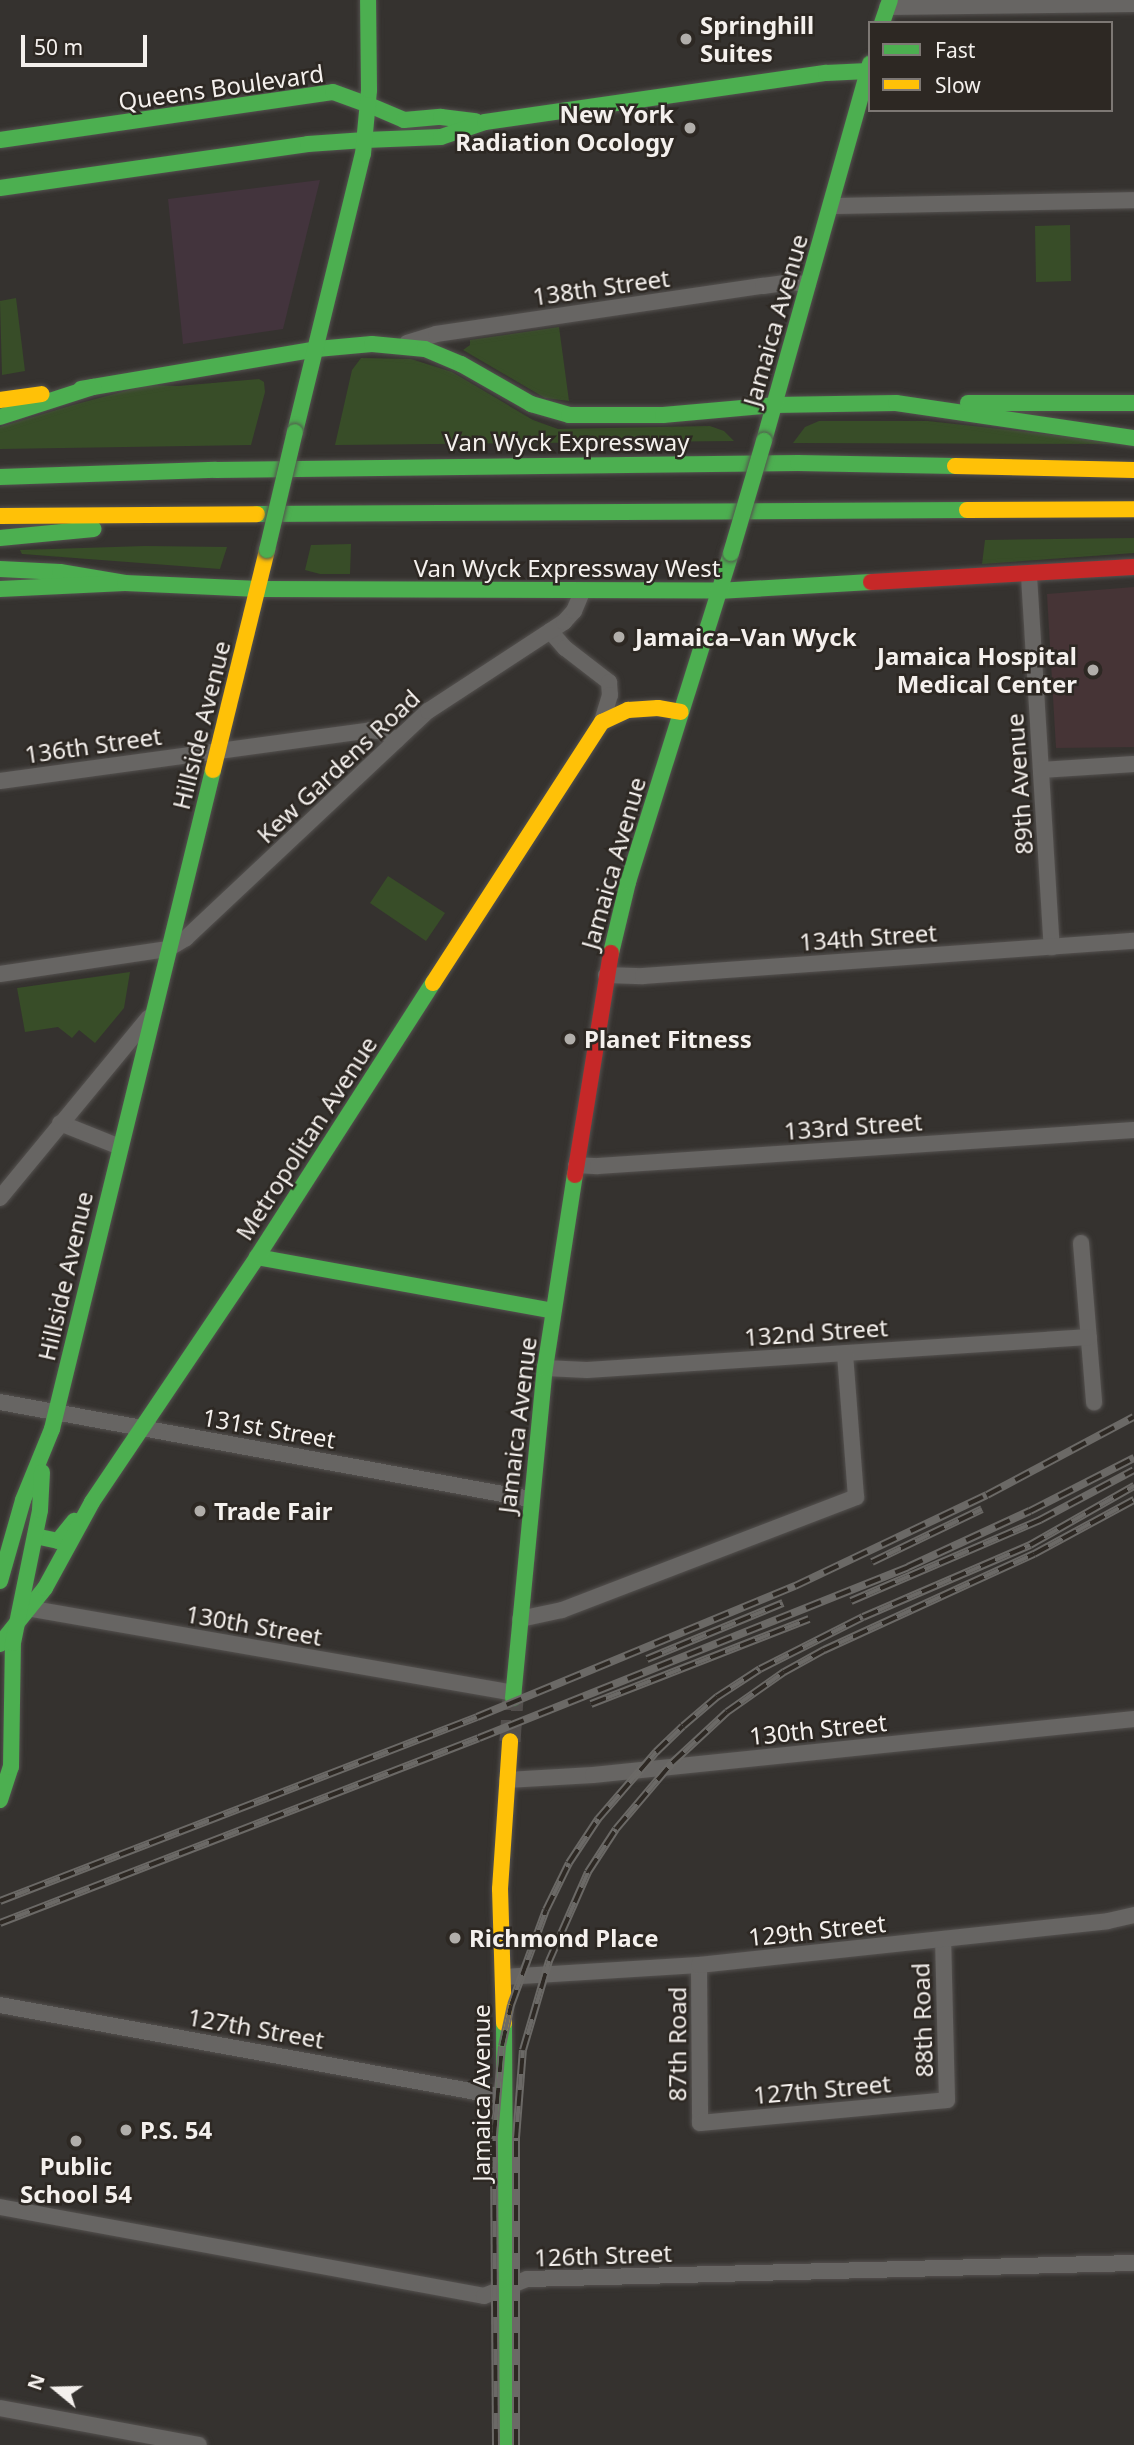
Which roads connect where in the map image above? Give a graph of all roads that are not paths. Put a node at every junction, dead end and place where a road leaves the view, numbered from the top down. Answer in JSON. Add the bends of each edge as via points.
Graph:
{"nodes":[{"id":1,"x":368,"y":0,"type":"edge"},
{"id":2,"x":1134,"y":4,"type":"edge"},
{"id":3,"x":886,"y":10,"type":"edge"},
{"id":4,"x":868,"y":67,"type":"edge"},
{"id":5,"x":868,"y":71,"type":"edge"},
{"id":6,"x":369,"y":105,"type":"junction"},
{"id":7,"x":485,"y":122,"type":"junction"},
{"id":8,"x":0,"y":140,"type":"edge"},
{"id":9,"x":365,"y":141,"type":"junction"},
{"id":10,"x":0,"y":188,"type":"edge"},
{"id":11,"x":1134,"y":200,"type":"edge"},
{"id":12,"x":831,"y":206,"type":"junction"},
{"id":13,"x":808,"y":285,"type":"junction"},
{"id":14,"x":401,"y":345,"type":"junction"},
{"id":15,"x":317,"y":349,"type":"junction"},
{"id":16,"x":93,"y":387,"type":"junction"},
{"id":17,"x":0,"y":400,"type":"edge"},
{"id":18,"x":896,"y":403,"type":"junction"},
{"id":19,"x":1134,"y":404,"type":"edge"},
{"id":20,"x":774,"y":405,"type":"junction"},
{"id":21,"x":0,"y":417,"type":"edge"},
{"id":22,"x":1134,"y":438,"type":"edge"},
{"id":23,"x":1134,"y":470,"type":"edge"},
{"id":24,"x":0,"y":477,"type":"edge"},
{"id":25,"x":1134,"y":509,"type":"edge"},
{"id":26,"x":208,"y":514,"type":"junction"},
{"id":27,"x":0,"y":516,"type":"edge"},
{"id":28,"x":0,"y":538,"type":"edge"},
{"id":29,"x":1134,"y":568,"type":"edge"},
{"id":30,"x":0,"y":569,"type":"edge"},
{"id":31,"x":1029,"y":576,"type":"junction"},
{"id":32,"x":125,"y":583,"type":"junction"},
{"id":33,"x":0,"y":589,"type":"edge"},
{"id":34,"x":259,"y":589,"type":"junction"},
{"id":35,"x":718,"y":591,"type":"junction"},
{"id":36,"x":582,"y":592,"type":"junction"},
{"id":37,"x":550,"y":631,"type":"junction"},
{"id":38,"x":681,"y":712,"type":"junction"},
{"id":39,"x":602,"y":722,"type":"junction"},
{"id":40,"x":397,"y":740,"type":"junction"},
{"id":41,"x":218,"y":750,"type":"junction"},
{"id":42,"x":1134,"y":764,"type":"edge"},
{"id":43,"x":1041,"y":770,"type":"junction"},
{"id":44,"x":0,"y":781,"type":"edge"},
{"id":45,"x":1134,"y":941,"type":"edge"},
{"id":46,"x":1052,"y":947,"type":"junction"},
{"id":47,"x":168,"y":949,"type":"junction"},
{"id":48,"x":0,"y":974,"type":"edge"},
{"id":49,"x":606,"y":975,"type":"junction"},
{"id":50,"x":153,"y":1012,"type":"junction"},
{"id":51,"x":60,"y":1123,"type":"junction"},
{"id":52,"x":1134,"y":1130,"type":"edge"},
{"id":53,"x":120,"y":1147,"type":"junction"},
{"id":54,"x":576,"y":1165,"type":"junction"},
{"id":55,"x":0,"y":1198,"type":"edge"},
{"id":56,"x":1081,"y":1243,"type":"dead end"},
{"id":57,"x":257,"y":1257,"type":"junction"},
{"id":58,"x":554,"y":1311,"type":"junction"},
{"id":59,"x":1089,"y":1337,"type":"junction"},
{"id":60,"x":845,"y":1353,"type":"junction"},
{"id":61,"x":545,"y":1368,"type":"junction"},
{"id":62,"x":0,"y":1402,"type":"edge"},
{"id":63,"x":1094,"y":1402,"type":"dead end"},
{"id":64,"x":56,"y":1412,"type":"junction"},
{"id":65,"x":143,"y":1428,"type":"junction"},
{"id":66,"x":43,"y":1457,"type":"junction"},
{"id":67,"x":530,"y":1499,"type":"junction"},
{"id":68,"x":92,"y":1502,"type":"junction"},
{"id":69,"x":35,"y":1536,"type":"junction"},
{"id":70,"x":0,"y":1581,"type":"edge"},
{"id":71,"x":27,"y":1608,"type":"junction"},
{"id":72,"x":520,"y":1619,"type":"junction"},
{"id":73,"x":16,"y":1624,"type":"junction"},
{"id":74,"x":0,"y":1644,"type":"edge"},
{"id":75,"x":514,"y":1696,"type":"joint"},
{"id":76,"x":1134,"y":1720,"type":"edge"},
{"id":77,"x":510,"y":1741,"type":"tunnel mouth"},
{"id":78,"x":508,"y":1780,"type":"junction"},
{"id":79,"x":0,"y":1800,"type":"edge"},
{"id":80,"x":1134,"y":1914,"type":"edge"},
{"id":81,"x":943,"y":1939,"type":"junction"},
{"id":82,"x":699,"y":1965,"type":"junction"},
{"id":83,"x":504,"y":1977,"type":"junction"},
{"id":84,"x":0,"y":2005,"type":"edge"},
{"id":85,"x":503,"y":2097,"type":"junction"},
{"id":86,"x":947,"y":2100,"type":"joint"},
{"id":87,"x":700,"y":2123,"type":"joint"},
{"id":88,"x":0,"y":2207,"type":"edge"},
{"id":89,"x":1134,"y":2263,"type":"edge"},
{"id":90,"x":506,"y":2286,"type":"junction"},
{"id":91,"x":0,"y":2408,"type":"edge"},
{"id":92,"x":199,"y":2445,"type":"edge"},
{"id":93,"x":506,"y":2445,"type":"edge"}],
"edges":[{"from":1,"to":6,"type":"main road","name":"Hillside Avenue"},
{"from":2,"to":3,"type":"street"},
{"from":4,"to":7,"type":"main road","name":"Queens Boulevard"},
{"from":5,"to":12,"type":"main road","name":"Jamaica Avenue"},
{"from":6,"to":7,"type":"main road","name":"Queens Boulevard","via":[[404,120],[441,117]]},
{"from":6,"to":8,"type":"main road","name":"Queens Boulevard","via":[[332,92]]},
{"from":6,"to":9,"type":"main road","name":"Hillside Avenue"},
{"from":7,"to":9,"type":"main road","name":"Queens Boulevard","via":[[441,137]]},
{"from":9,"to":10,"type":"main road","name":"Queens Boulevard","via":[[310,144]]},
{"from":9,"to":15,"type":"main road","name":"Hillside Avenue"},
{"from":11,"to":12,"type":"street"},
{"from":12,"to":13,"type":"main road","name":"Jamaica Avenue"},
{"from":13,"to":14,"type":"street","name":"138th Street","via":[[785,283],[436,334]]},
{"from":13,"to":20,"type":"main road","name":"Jamaica Avenue"},
{"from":14,"to":15,"type":"main road","name":"Van Wyck Expressway"},
{"from":14,"to":20,"type":"main road","name":"Van Wyck Expressway","via":[[437,354],[531,404],[569,415],[663,415]]},
{"from":15,"to":16,"type":"main road"},
{"from":15,"to":34,"type":"main road","name":"Hillside Avenue","bridge":true},
{"from":16,"to":17,"type":"main road"},
{"from":16,"to":21,"type":"main road"},
{"from":18,"to":19,"type":"main road"},
{"from":18,"to":20,"type":"main road","name":"Van Wyck Expressway"},
{"from":18,"to":22,"type":"main road"},
{"from":20,"to":35,"type":"main road","name":"Jamaica Avenue","bridge":true},
{"from":23,"to":24,"type":"main road","name":"Van Wyck Expressway","via":[[798,463]]},
{"from":25,"to":26,"type":"main road"},
{"from":26,"to":27,"type":"main road"},
{"from":26,"to":28,"type":"main road"},
{"from":29,"to":31,"type":"main road","name":"Van Wyck Expressway West"},
{"from":30,"to":32,"type":"main road","via":[[60,572]]},
{"from":31,"to":35,"type":"main road","name":"Van Wyck Expressway West"},
{"from":31,"to":43,"type":"street","name":"89th Avenue"},
{"from":32,"to":33,"type":"main road","name":"Van Wyck Expressway West"},
{"from":32,"to":34,"type":"main road","name":"Van Wyck Expressway West"},
{"from":34,"to":36,"type":"main road","name":"Van Wyck Expressway West"},
{"from":34,"to":41,"type":"main road","name":"Hillside Avenue"},
{"from":35,"to":36,"type":"main road","name":"Van Wyck Expressway West"},
{"from":35,"to":38,"type":"main road","name":"Jamaica Avenue"},
{"from":36,"to":37,"type":"street","name":"Kew Gardens Road","via":[[574,611]]},
{"from":37,"to":39,"type":"street","via":[[609,682]]},
{"from":37,"to":40,"type":"street","name":"Kew Gardens Road","via":[[439,702]]},
{"from":38,"to":39,"type":"main road","via":[[628,710]]},
{"from":38,"to":49,"type":"main road","name":"Jamaica Avenue","via":[[628,883]]},
{"from":39,"to":57,"type":"main road","name":"Metropolitan Avenue"},
{"from":40,"to":41,"type":"street","name":"136th Street","via":[[370,730]]},
{"from":40,"to":47,"type":"street","name":"Kew Gardens Road","via":[[203,925]]},
{"from":41,"to":44,"type":"street","name":"136th Street"},
{"from":41,"to":47,"type":"main road","name":"Hillside Avenue"},
{"from":42,"to":43,"type":"street"},
{"from":43,"to":46,"type":"street","name":"89th Avenue"},
{"from":45,"to":46,"type":"street","name":"134th Street"},
{"from":46,"to":49,"type":"street","name":"134th Street"},
{"from":47,"to":48,"type":"street"},
{"from":47,"to":50,"type":"main road","name":"Hillside Avenue"},
{"from":49,"to":54,"type":"main road","name":"Jamaica Avenue"},
{"from":50,"to":51,"type":"street"},
{"from":50,"to":53,"type":"main road","name":"Hillside Avenue"},
{"from":51,"to":53,"type":"street"},
{"from":51,"to":55,"type":"street"},
{"from":52,"to":54,"type":"street","name":"133rd Street"},
{"from":53,"to":64,"type":"main road","name":"Hillside Avenue"},
{"from":54,"to":58,"type":"main road","name":"Jamaica Avenue"},
{"from":56,"to":59,"type":"street"},
{"from":57,"to":58,"type":"main road"},
{"from":57,"to":65,"type":"main road","name":"Metropolitan Avenue"},
{"from":58,"to":61,"type":"main road","name":"Jamaica Avenue"},
{"from":59,"to":60,"type":"street","name":"132nd Street"},
{"from":59,"to":63,"type":"street"},
{"from":60,"to":61,"type":"street","name":"132nd Street","via":[[587,1370]]},
{"from":60,"to":72,"type":"street","via":[[856,1497],[562,1610]]},
{"from":61,"to":67,"type":"main road","name":"Jamaica Avenue"},
{"from":62,"to":64,"type":"street","name":"131st Street"},
{"from":64,"to":65,"type":"street","name":"131st Street"},
{"from":64,"to":66,"type":"main road","name":"Hillside Avenue"},
{"from":65,"to":67,"type":"street","name":"131st Street"},
{"from":65,"to":68,"type":"main road","name":"Metropolitan Avenue"},
{"from":66,"to":69,"type":"main road","name":"Hillside Avenue"},
{"from":66,"to":70,"type":"main road","name":"Hillside Avenue","via":[[23,1500]]},
{"from":67,"to":72,"type":"main road","name":"Jamaica Avenue"},
{"from":68,"to":69,"type":"main road","via":[[61,1539]]},
{"from":68,"to":71,"type":"main road","name":"Metropolitan Avenue","via":[[45,1588]]},
{"from":69,"to":73,"type":"main road","name":"Hillside Avenue"},
{"from":71,"to":73,"type":"main road","name":"Metropolitan Avenue"},
{"from":71,"to":75,"type":"street","name":"130th Street"},
{"from":72,"to":75,"type":"main road","name":"Jamaica Avenue"},
{"from":73,"to":74,"type":"main road","name":"Metropolitan Avenue"},
{"from":73,"to":79,"type":"main road","name":"Hillside Avenue","via":[[10,1767]]},
{"from":76,"to":78,"type":"street","name":"130th Street"},
{"from":77,"to":78,"type":"main road","name":"Jamaica Avenue"},
{"from":78,"to":83,"type":"main road","name":"Jamaica Avenue","via":[[499,1889]]},
{"from":80,"to":81,"type":"street","name":"129th Street","via":[[1108,1921]]},
{"from":81,"to":82,"type":"street","name":"129th Street"},
{"from":81,"to":86,"type":"street","name":"88th Road"},
{"from":82,"to":83,"type":"street","name":"129th Street"},
{"from":82,"to":87,"type":"street","name":"87th Road"},
{"from":83,"to":85,"type":"main road","name":"Jamaica Avenue"},
{"from":84,"to":85,"type":"street","name":"127th Street"},
{"from":85,"to":90,"type":"main road","name":"Jamaica Avenue"},
{"from":86,"to":87,"type":"street","name":"127th Street"},
{"from":88,"to":90,"type":"street","name":"126th Street","via":[[484,2296]]},
{"from":89,"to":90,"type":"street","name":"126th Street","via":[[527,2279]]},
{"from":90,"to":93,"type":"main road","name":"Jamaica Avenue"},
{"from":91,"to":92,"type":"street"}]}
